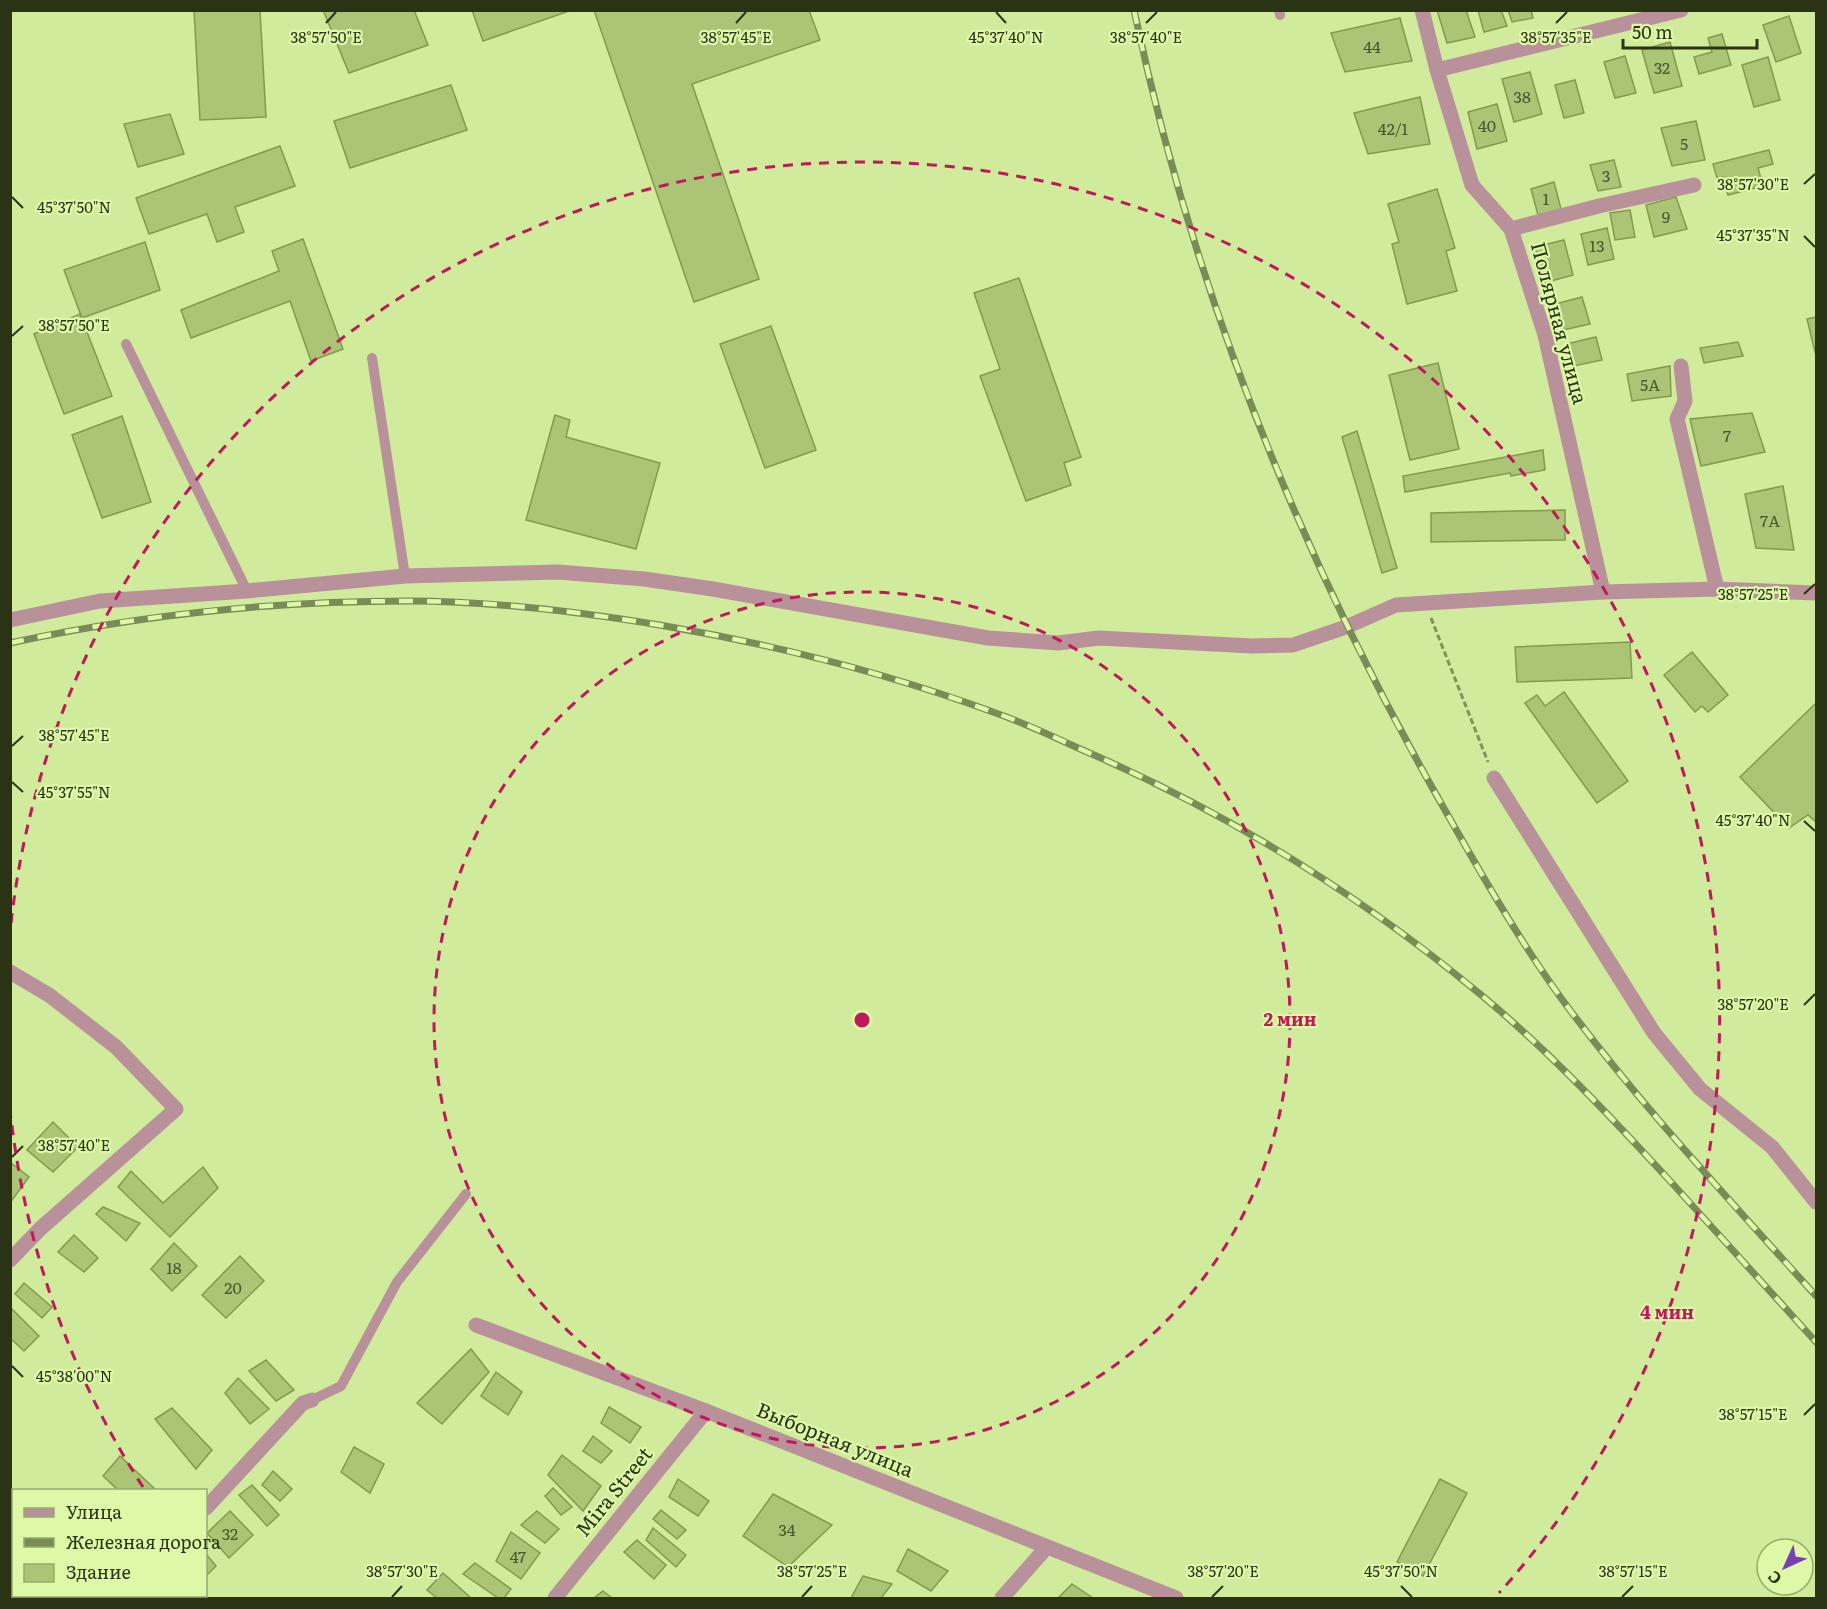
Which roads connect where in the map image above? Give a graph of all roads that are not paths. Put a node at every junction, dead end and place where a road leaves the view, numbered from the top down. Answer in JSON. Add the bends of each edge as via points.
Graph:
{"nodes":[{"id":1,"x":1422,"y":10,"type":"edge"},
{"id":2,"x":1675,"y":11,"type":"edge"},
{"id":3,"x":1437,"y":70,"type":"junction"},
{"id":4,"x":1694,"y":185,"type":"dead end"},
{"id":5,"x":1511,"y":229,"type":"junction"},
{"id":6,"x":126,"y":344,"type":"dead end"},
{"id":7,"x":372,"y":358,"type":"dead end"},
{"id":8,"x":1681,"y":366,"type":"dead end"},
{"id":9,"x":405,"y":576,"type":"junction"},
{"id":10,"x":1717,"y":589,"type":"junction"},
{"id":11,"x":247,"y":591,"type":"junction"},
{"id":12,"x":1603,"y":592,"type":"junction"},
{"id":13,"x":1816,"y":593,"type":"edge"},
{"id":14,"x":10,"y":620,"type":"edge"},
{"id":15,"x":1494,"y":778,"type":"road end"},
{"id":16,"x":10,"y":972,"type":"edge"},
{"id":17,"x":466,"y":1194,"type":"dead end"},
{"id":18,"x":1816,"y":1202,"type":"edge"},
{"id":19,"x":10,"y":1260,"type":"edge"},
{"id":20,"x":476,"y":1325,"type":"dead end"},
{"id":21,"x":312,"y":1400,"type":"joint"},
{"id":22,"x":706,"y":1411,"type":"junction"},
{"id":23,"x":207,"y":1507,"type":"edge"},
{"id":24,"x":1046,"y":1548,"type":"junction"},
{"id":25,"x":555,"y":1599,"type":"edge"},
{"id":26,"x":1002,"y":1599,"type":"edge"},
{"id":27,"x":1176,"y":1599,"type":"edge"}],
"edges":[{"from":1,"to":3,"type":"street","name":"Полярная улица"},
{"from":2,"to":3,"type":"street"},
{"from":3,"to":5,"type":"street","name":"Полярная улица","via":[[1472,185]]},
{"from":4,"to":5,"type":"street"},
{"from":5,"to":12,"type":"street","name":"Полярная улица","via":[[1545,335]]},
{"from":6,"to":11,"type":"lane"},
{"from":7,"to":9,"type":"lane"},
{"from":8,"to":10,"type":"street","via":[[1685,401],[1677,419]]},
{"from":9,"to":11,"type":"street"},
{"from":9,"to":12,"type":"street","via":[[558,572],[644,579],[988,638],[1058,643],[1099,638],[1293,645],[1396,605]]},
{"from":10,"to":12,"type":"street"},
{"from":10,"to":13,"type":"street"},
{"from":11,"to":14,"type":"street","via":[[100,601]]},
{"from":15,"to":18,"type":"street","via":[[1654,1033],[1700,1089],[1772,1147]]},
{"from":16,"to":19,"type":"street","via":[[49,995],[116,1047],[176,1109]]},
{"from":17,"to":21,"type":"lane","via":[[398,1282],[340,1386]]},
{"from":20,"to":22,"type":"street","name":"Выборная улица"},
{"from":21,"to":23,"type":"street","via":[[303,1403]]},
{"from":22,"to":24,"type":"street","name":"Выборная улица"},
{"from":22,"to":25,"type":"street","name":"Mira Street"},
{"from":24,"to":26,"type":"street"},
{"from":24,"to":27,"type":"street","name":"Выборная улица"}]}
